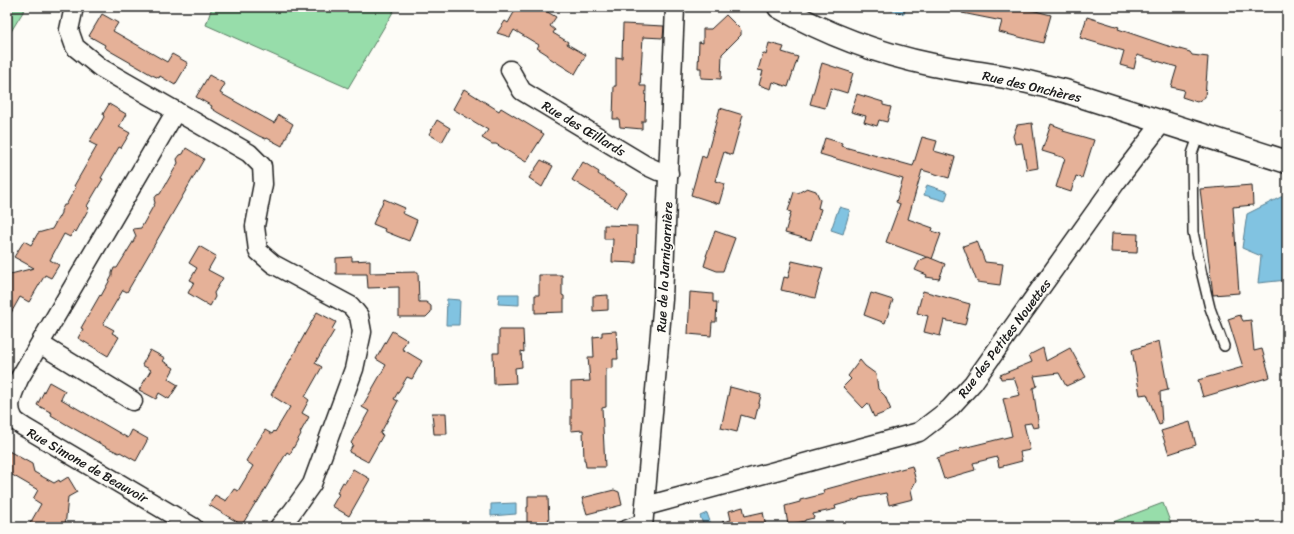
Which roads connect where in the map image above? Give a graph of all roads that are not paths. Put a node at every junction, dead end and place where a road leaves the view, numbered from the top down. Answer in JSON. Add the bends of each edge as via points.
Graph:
{"nodes":[{"id":1,"x":74,"y":7,"type":"edge"},
{"id":2,"x":675,"y":7,"type":"edge"},
{"id":3,"x":779,"y":7,"type":"edge"},
{"id":4,"x":510,"y":70,"type":"dead end"},
{"id":5,"x":176,"y":112,"type":"junction"},
{"id":6,"x":1160,"y":122,"type":"junction"},
{"id":7,"x":1199,"y":134,"type":"junction"},
{"id":8,"x":1287,"y":162,"type":"edge"},
{"id":9,"x":669,"y":173,"type":"junction"},
{"id":10,"x":40,"y":344,"type":"junction"},
{"id":11,"x":1224,"y":346,"type":"dead end"},
{"id":12,"x":133,"y":401,"type":"dead end"},
{"id":13,"x":644,"y":517,"type":"edge"},
{"id":14,"x":193,"y":527,"type":"edge"},
{"id":15,"x":279,"y":527,"type":"edge"},
{"id":16,"x":621,"y":527,"type":"edge"}],
"edges":[{"from":1,"to":5,"type":"street","via":[[69,30],[75,47],[101,68]]},
{"from":2,"to":9,"type":"street","name":"Rue de la Jarnigarnière"},
{"from":3,"to":6,"type":"street","name":"Rue des Onchères","via":[[841,37],[902,58],[1029,82]]},
{"from":4,"to":9,"type":"street","name":"Rue des Œillards","via":[[522,91],[645,165]]},
{"from":5,"to":10,"type":"street","name":"Rue Simone de Beauvoir"},
{"from":5,"to":15,"type":"street","via":[[249,153],[262,166],[263,184],[255,226],[258,251],[273,264],[351,306],[359,316],[362,332],[354,369],[312,484]]},
{"from":6,"to":7,"type":"street","name":"Rue des Onchères"},
{"from":6,"to":13,"type":"street","name":"Rue des Petites Nouettes","via":[[973,383],[949,409],[919,432]]},
{"from":7,"to":8,"type":"street","name":"Rue des Onchères"},
{"from":7,"to":11,"type":"lane","via":[[1192,154],[1193,232],[1207,295]]},
{"from":9,"to":13,"type":"street","name":"Rue de la Jarnigarnière","via":[[663,299]]},
{"from":10,"to":12,"type":"street"},
{"from":10,"to":14,"type":"street","name":"Rue Simone de Beauvoir","via":[[12,396],[10,408],[14,419],[24,428]]},
{"from":13,"to":16,"type":"lane"}]}
